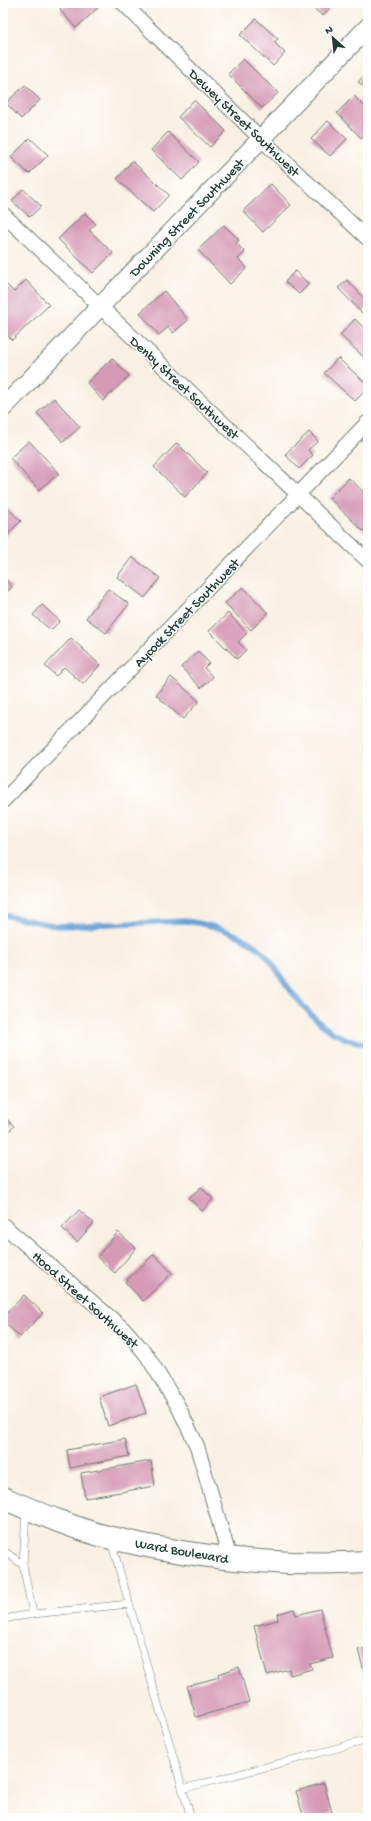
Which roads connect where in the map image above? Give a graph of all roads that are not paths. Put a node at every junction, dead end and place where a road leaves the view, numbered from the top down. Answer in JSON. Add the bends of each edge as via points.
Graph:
{"nodes":[{"id":1,"x":123,"y":3,"type":"edge"},
{"id":2,"x":368,"y":27,"type":"edge"},
{"id":3,"x":261,"y":139,"type":"junction"},
{"id":4,"x":3,"y":214,"type":"edge"},
{"id":5,"x":368,"y":239,"type":"edge"},
{"id":6,"x":100,"y":307,"type":"junction"},
{"id":7,"x":3,"y":408,"type":"edge"},
{"id":8,"x":368,"y":422,"type":"edge"},
{"id":9,"x":299,"y":494,"type":"junction"},
{"id":10,"x":368,"y":560,"type":"edge"},
{"id":11,"x":3,"y":801,"type":"edge"},
{"id":12,"x":3,"y":1225,"type":"edge"},
{"id":13,"x":3,"y":1498,"type":"edge"},
{"id":14,"x":26,"y":1508,"type":"junction"},
{"id":15,"x":110,"y":1537,"type":"junction"},
{"id":16,"x":3,"y":1550,"type":"edge"},
{"id":17,"x":230,"y":1559,"type":"junction"},
{"id":18,"x":368,"y":1562,"type":"edge"},
{"id":19,"x":23,"y":1565,"type":"junction"},
{"id":20,"x":129,"y":1604,"type":"junction"},
{"id":21,"x":33,"y":1614,"type":"junction"},
{"id":22,"x":3,"y":1618,"type":"edge"},
{"id":23,"x":368,"y":1740,"type":"edge"},
{"id":24,"x":182,"y":1789,"type":"junction"},
{"id":25,"x":191,"y":1818,"type":"edge"}],
"edges":[{"from":1,"to":3,"type":"street","name":"Dewey Street Southwest"},
{"from":2,"to":3,"type":"street","name":"Downing Street Southwest"},
{"from":3,"to":5,"type":"street","name":"Dewey Street Southwest"},
{"from":3,"to":6,"type":"street","name":"Downing Street Southwest"},
{"from":4,"to":6,"type":"street","name":"Denby Street Southwest"},
{"from":6,"to":7,"type":"street","name":"Downing Street Southwest"},
{"from":6,"to":9,"type":"street","name":"Denby Street Southwest"},
{"from":8,"to":9,"type":"street","name":"Aycock Street Southwest"},
{"from":9,"to":10,"type":"street","name":"Denby Street Southwest"},
{"from":9,"to":11,"type":"street","name":"Aycock Street Southwest"},
{"from":12,"to":17,"type":"street","name":"Hood Street Southwest","via":[[127,1332],[146,1354],[178,1406],[197,1446]]},
{"from":13,"to":14,"type":"main road","name":"Ward Boulevard"},
{"from":14,"to":15,"type":"main road","name":"Ward Boulevard"},
{"from":14,"to":19,"type":"lane"},
{"from":15,"to":17,"type":"main road","name":"Ward Boulevard","via":[[168,1550]]},
{"from":15,"to":20,"type":"lane"},
{"from":16,"to":19,"type":"lane"},
{"from":17,"to":18,"type":"main road","name":"Ward Boulevard","via":[[328,1564]]},
{"from":19,"to":21,"type":"lane"},
{"from":20,"to":21,"type":"lane"},
{"from":20,"to":24,"type":"lane"},
{"from":21,"to":22,"type":"lane"},
{"from":23,"to":24,"type":"lane"},
{"from":24,"to":25,"type":"lane"}]}
